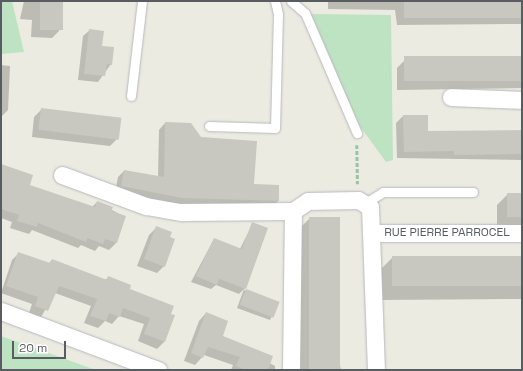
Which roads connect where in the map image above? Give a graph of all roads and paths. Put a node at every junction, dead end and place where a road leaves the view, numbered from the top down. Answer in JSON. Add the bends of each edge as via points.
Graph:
{"nodes":[{"id":1,"x":142,"y":1,"type":"edge"},
{"id":2,"x":275,"y":1,"type":"edge"},
{"id":3,"x":291,"y":1,"type":"edge"},
{"id":4,"x":131,"y":96,"type":"dead end"},
{"id":5,"x":451,"y":97,"type":"dead end"},
{"id":6,"x":522,"y":100,"type":"edge"},
{"id":7,"x":209,"y":126,"type":"dead end"},
{"id":8,"x":357,"y":133,"type":"joint"},
{"id":9,"x":62,"y":175,"type":"dead end"},
{"id":10,"x":473,"y":192,"type":"dead end"},
{"id":11,"x":361,"y":201,"type":"junction"},
{"id":12,"x":293,"y":211,"type":"junction"},
{"id":13,"x":372,"y":233,"type":"junction"},
{"id":14,"x":522,"y":233,"type":"edge"},
{"id":15,"x":3,"y":312,"type":"edge"},
{"id":16,"x":158,"y":370,"type":"edge"},
{"id":17,"x":290,"y":370,"type":"edge"},
{"id":18,"x":376,"y":370,"type":"edge"}],
"edges":[{"from":1,"to":4,"type":"lane"},
{"from":2,"to":7,"type":"lane","via":[[278,14],[275,128]]},
{"from":3,"to":8,"type":"lane","via":[[305,13]]},
{"from":5,"to":6,"type":"street"},
{"from":8,"to":11,"type":"path"},
{"from":9,"to":12,"type":"street","via":[[146,206],[181,212]]},
{"from":10,"to":11,"type":"lane","via":[[383,192]]},
{"from":11,"to":12,"type":"street","via":[[308,201]]},
{"from":11,"to":13,"type":"street","via":[[370,207]]},
{"from":12,"to":17,"type":"street"},
{"from":13,"to":14,"type":"street","name":"RUE PIERRE PARROCEL"},
{"from":13,"to":18,"type":"street"},
{"from":15,"to":16,"type":"street"}]}
